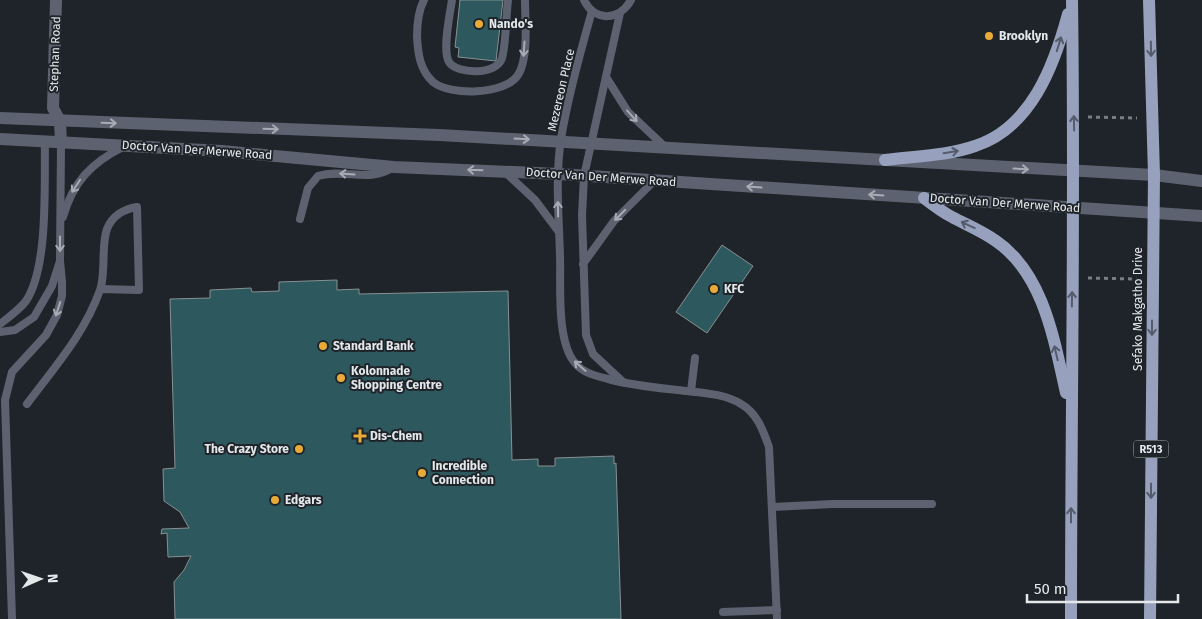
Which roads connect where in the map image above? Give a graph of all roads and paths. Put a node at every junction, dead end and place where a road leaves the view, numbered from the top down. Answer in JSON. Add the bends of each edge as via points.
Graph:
{"nodes":[{"id":1,"x":56,"y":0,"type":"edge"},
{"id":2,"x":424,"y":0,"type":"edge"},
{"id":3,"x":452,"y":0,"type":"edge"},
{"id":4,"x":508,"y":0,"type":"edge"},
{"id":5,"x":525,"y":0,"type":"edge"},
{"id":6,"x":584,"y":0,"type":"edge"},
{"id":7,"x":631,"y":0,"type":"edge"},
{"id":8,"x":1072,"y":0,"type":"edge"},
{"id":9,"x":1149,"y":0,"type":"edge"},
{"id":10,"x":592,"y":11,"type":"junction"},
{"id":11,"x":620,"y":13,"type":"junction"},
{"id":12,"x":606,"y":76,"type":"junction"},
{"id":13,"x":53,"y":108,"type":"junction"},
{"id":14,"x":1074,"y":117,"type":"junction"},
{"id":15,"x":0,"y":118,"type":"edge"},
{"id":16,"x":1152,"y":118,"type":"junction"},
{"id":17,"x":45,"y":120,"type":"junction"},
{"id":18,"x":60,"y":121,"type":"junction"},
{"id":19,"x":0,"y":139,"type":"edge"},
{"id":20,"x":45,"y":141,"type":"junction"},
{"id":21,"x":61,"y":142,"type":"junction"},
{"id":22,"x":561,"y":142,"type":"junction"},
{"id":23,"x":590,"y":143,"type":"junction"},
{"id":24,"x":127,"y":145,"type":"junction"},
{"id":25,"x":666,"y":148,"type":"junction"},
{"id":26,"x":885,"y":160,"type":"junction"},
{"id":27,"x":394,"y":167,"type":"junction"},
{"id":28,"x":504,"y":171,"type":"junction"},
{"id":29,"x":1074,"y":172,"type":"junction"},
{"id":30,"x":559,"y":174,"type":"junction"},
{"id":31,"x":1154,"y":175,"type":"junction"},
{"id":32,"x":584,"y":176,"type":"junction"},
{"id":33,"x":655,"y":180,"type":"junction"},
{"id":34,"x":1202,"y":181,"type":"edge"},
{"id":35,"x":924,"y":198,"type":"junction"},
{"id":36,"x":1074,"y":208,"type":"junction"},
{"id":37,"x":1153,"y":213,"type":"junction"},
{"id":38,"x":1202,"y":216,"type":"edge"},
{"id":39,"x":300,"y":219,"type":"dead end"},
{"id":40,"x":60,"y":226,"type":"junction"},
{"id":41,"x":559,"y":232,"type":"junction"},
{"id":42,"x":60,"y":261,"type":"junction"},
{"id":43,"x":583,"y":265,"type":"junction"},
{"id":44,"x":1073,"y":277,"type":"junction"},
{"id":45,"x":1152,"y":280,"type":"junction"},
{"id":46,"x":101,"y":289,"type":"junction"},
{"id":47,"x":0,"y":324,"type":"edge"},
{"id":48,"x":0,"y":332,"type":"edge"},
{"id":49,"x":695,"y":358,"type":"dead end"},
{"id":50,"x":624,"y":384,"type":"junction"},
{"id":51,"x":691,"y":391,"type":"junction"},
{"id":52,"x":27,"y":404,"type":"dead end"},
{"id":53,"x":1070,"y":417,"type":"junction"},
{"id":54,"x":932,"y":504,"type":"dead end"},
{"id":55,"x":772,"y":507,"type":"junction"},
{"id":56,"x":777,"y":610,"type":"junction"},
{"id":57,"x":723,"y":612,"type":"dead end"},
{"id":58,"x":12,"y":619,"type":"edge"},
{"id":59,"x":778,"y":619,"type":"edge"},
{"id":60,"x":1070,"y":619,"type":"edge"},
{"id":61,"x":1150,"y":619,"type":"edge"}],
"edges":[{"from":1,"to":13,"type":"street","name":"Stephan Road"},
{"from":5,"to":2,"type":"lane","one_way":true,"via":[[523,65],[509,84],[486,90],[447,89],[434,83],[423,70],[418,53],[417,27]]},
{"from":3,"to":4,"type":"lane","via":[[446,54],[449,63],[456,68],[483,72],[495,69],[502,60]]},
{"from":6,"to":10,"type":"lane"},
{"from":7,"to":11,"type":"lane"},
{"from":8,"to":14,"type":"main road"},
{"from":26,"to":8,"type":"main road","one_way":true,"via":[[969,148],[1005,131],[1029,104],[1050,70]]},
{"from":9,"to":16,"type":"main road","name":"Sefako Makgatho Drive","number":"R513","one_way":true},
{"from":10,"to":11,"type":"lane","via":[[606,16]]},
{"from":10,"to":22,"type":"lane","name":"Mezereon Place","via":[[570,93]]},
{"from":11,"to":12,"type":"lane"},
{"from":12,"to":23,"type":"lane"},
{"from":12,"to":25,"type":"lane","one_way":true,"via":[[628,112]]},
{"from":13,"to":17,"type":"street","name":"Stephan Road"},
{"from":13,"to":18,"type":"street","name":"Stephan Road"},
{"from":14,"to":16,"type":"path"},
{"from":29,"to":14,"type":"main road","one_way":true},
{"from":15,"to":17,"type":"street","name":"Doctor Van Der Merwe Road"},
{"from":16,"to":31,"type":"main road","name":"Sefako Makgatho Drive","number":"R513"},
{"from":17,"to":18,"type":"street","name":"Doctor Van Der Merwe Road"},
{"from":17,"to":20,"type":"street"},
{"from":18,"to":21,"type":"street","name":"Stephan Road"},
{"from":18,"to":22,"type":"street","name":"Doctor Van Der Merwe Road","one_way":true,"via":[[439,134]]},
{"from":19,"to":20,"type":"street","name":"Doctor Van Der Merwe Road"},
{"from":20,"to":21,"type":"street","name":"Doctor Van Der Merwe Road"},
{"from":20,"to":47,"type":"lane","via":[[42,248],[37,270],[26,300]]},
{"from":21,"to":24,"type":"street","name":"Doctor Van Der Merwe Road"},
{"from":21,"to":40,"type":"lane"},
{"from":22,"to":23,"type":"street","name":"Doctor Van Der Merwe Road"},
{"from":22,"to":30,"type":"lane","name":"Mezereon Place"},
{"from":23,"to":25,"type":"street","name":"Doctor Van Der Merwe Road"},
{"from":23,"to":32,"type":"lane"},
{"from":24,"to":27,"type":"street","name":"Doctor Van Der Merwe Road"},
{"from":24,"to":40,"type":"lane","one_way":true,"via":[[100,160],[82,177],[73,188]]},
{"from":25,"to":26,"type":"street","name":"Doctor Van Der Merwe Road"},
{"from":26,"to":29,"type":"street","name":"Doctor Van Der Merwe Road","one_way":true},
{"from":28,"to":27,"type":"street","name":"Doctor Van Der Merwe Road","one_way":true},
{"from":27,"to":39,"type":"lane","one_way":true,"via":[[380,175],[336,173],[318,176],[308,188]]},
{"from":28,"to":30,"type":"street","name":"Doctor Van Der Merwe Road"},
{"from":28,"to":41,"type":"lane","via":[[535,200]]},
{"from":29,"to":31,"type":"street","name":"Doctor Van Der Merwe Road"},
{"from":29,"to":36,"type":"main road"},
{"from":30,"to":32,"type":"street","name":"Doctor Van Der Merwe Road"},
{"from":41,"to":30,"type":"lane","name":"Mezereon Place","one_way":true},
{"from":31,"to":34,"type":"street","name":"Doctor Van Der Merwe Road"},
{"from":31,"to":37,"type":"main road","name":"Sefako Makgatho Drive","number":"R513"},
{"from":32,"to":33,"type":"street","name":"Doctor Van Der Merwe Road"},
{"from":32,"to":43,"type":"lane"},
{"from":35,"to":33,"type":"street","name":"Doctor Van Der Merwe Road","one_way":true},
{"from":33,"to":43,"type":"lane","one_way":true,"via":[[614,221]]},
{"from":35,"to":36,"type":"street","name":"Doctor Van Der Merwe Road"},
{"from":53,"to":35,"type":"main road","one_way":true,"via":[[1049,323],[1028,276],[995,240]]},
{"from":36,"to":37,"type":"street","name":"Doctor Van Der Merwe Road"},
{"from":36,"to":44,"type":"main road"},
{"from":37,"to":38,"type":"street","name":"Doctor Van Der Merwe Road"},
{"from":37,"to":45,"type":"main road","name":"Sefako Makgatho Drive","number":"R513"},
{"from":40,"to":42,"type":"lane","one_way":true},
{"from":50,"to":41,"type":"lane","name":"Mezereon Place","one_way":true,"via":[[585,372],[574,363],[566,348],[560,301]]},
{"from":42,"to":48,"type":"lane","via":[[47,298],[34,317],[15,330]]},
{"from":42,"to":58,"type":"lane","one_way":true,"via":[[62,288],[57,315],[46,334],[12,372],[4,405]]},
{"from":43,"to":50,"type":"lane","via":[[586,335],[593,354]]},
{"from":44,"to":45,"type":"path"},
{"from":53,"to":44,"type":"main road","one_way":true},
{"from":45,"to":61,"type":"main road","name":"Sefako Makgatho Drive","number":"R513","one_way":true},
{"from":46,"to":46,"type":"lane","via":[[139,290],[136,207],[122,211],[107,229]]},
{"from":46,"to":52,"type":"lane","via":[[70,347]]},
{"from":49,"to":51,"type":"lane"},
{"from":50,"to":51,"type":"lane","name":"Mezereon Place"},
{"from":51,"to":55,"type":"lane","name":"Mezereon Place","via":[[713,394],[741,404],[758,420],[769,447]]},
{"from":60,"to":53,"type":"main road","one_way":true},
{"from":54,"to":55,"type":"lane"},
{"from":55,"to":56,"type":"lane","name":"Mezereon Place"},
{"from":56,"to":57,"type":"lane"},
{"from":56,"to":59,"type":"lane","name":"Mezereon Place"}]}
